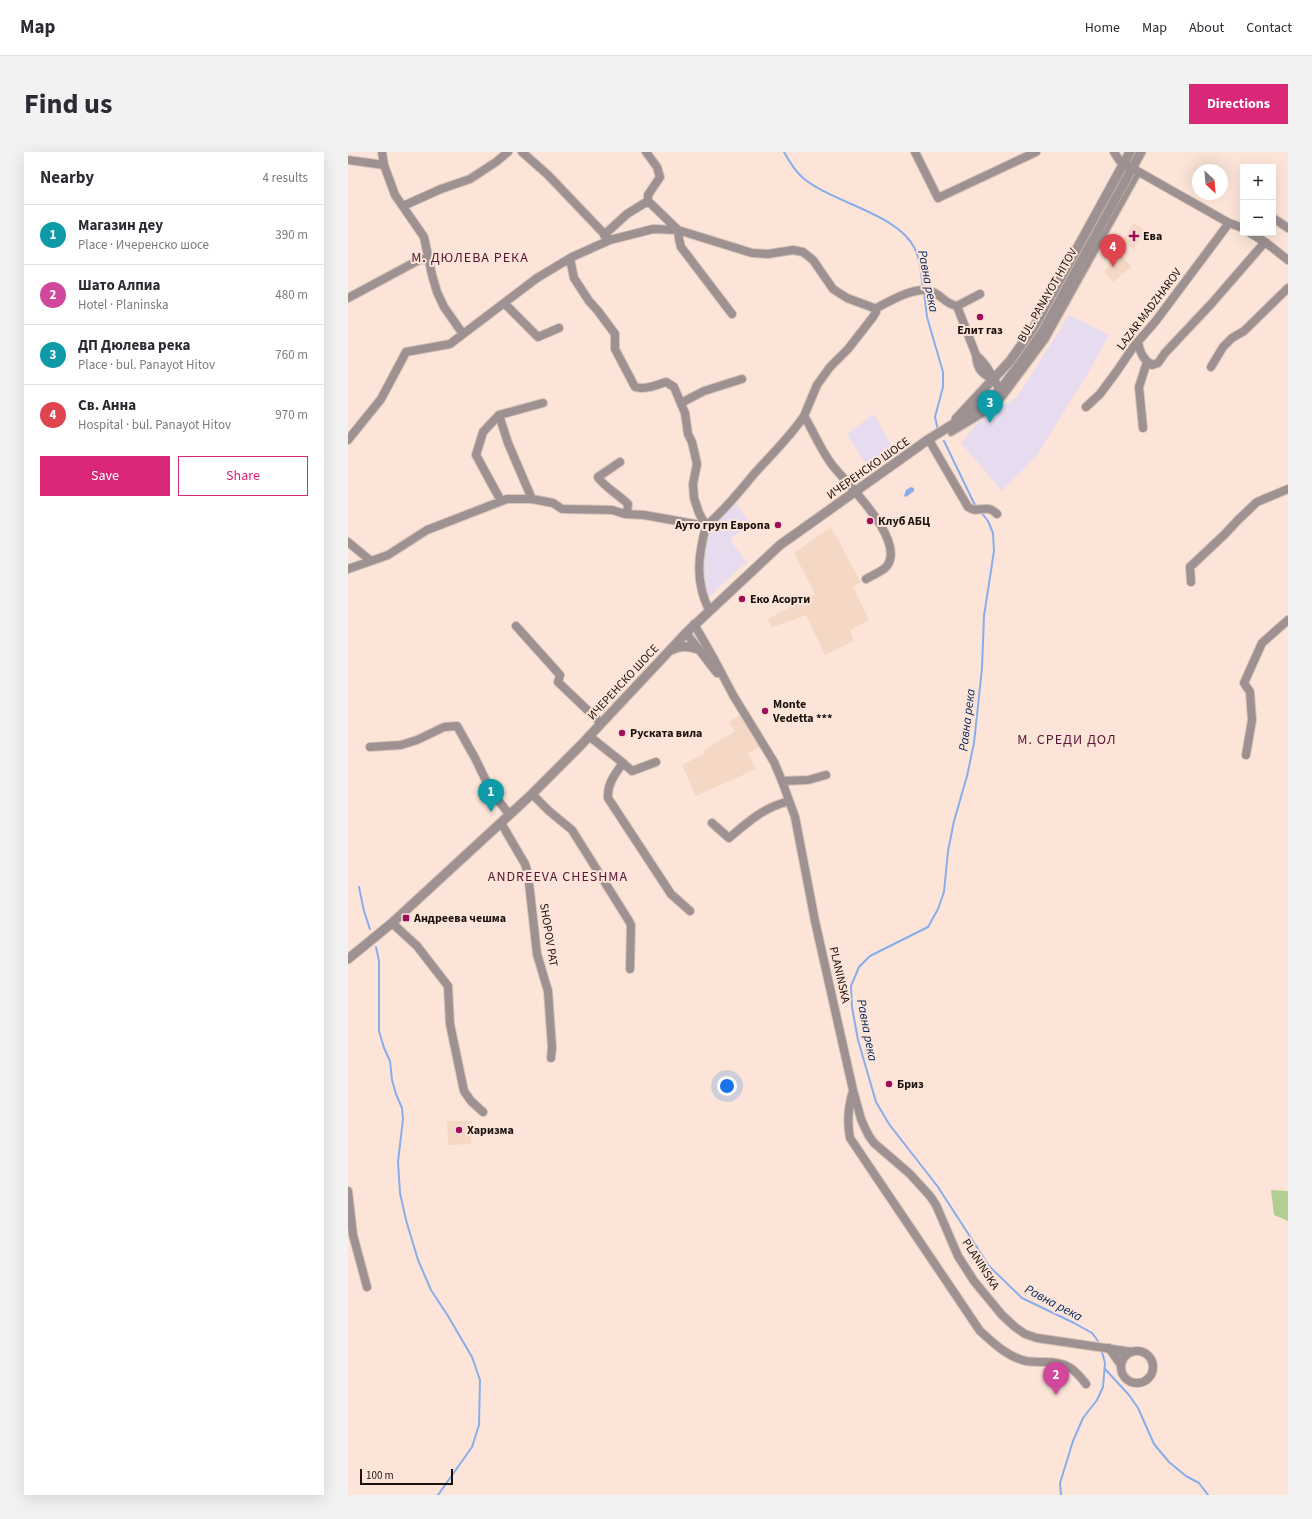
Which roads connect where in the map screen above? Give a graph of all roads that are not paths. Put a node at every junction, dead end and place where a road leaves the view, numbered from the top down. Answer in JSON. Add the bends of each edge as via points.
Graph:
{"nodes":[{"id":1,"x":382,"y":152,"type":"edge"},
{"id":2,"x":508,"y":152,"type":"edge"},
{"id":3,"x":522,"y":152,"type":"edge"},
{"id":4,"x":646,"y":152,"type":"edge"},
{"id":5,"x":915,"y":152,"type":"edge"},
{"id":6,"x":1036,"y":152,"type":"edge"},
{"id":7,"x":1114,"y":152,"type":"edge"},
{"id":8,"x":1130,"y":152,"type":"edge"},
{"id":9,"x":1141,"y":152,"type":"edge"},
{"id":10,"x":348,"y":160,"type":"edge"},
{"id":11,"x":384,"y":166,"type":"junction"},
{"id":12,"x":1131,"y":168,"type":"junction"},
{"id":13,"x":648,"y":201,"type":"junction"},
{"id":14,"x":403,"y":206,"type":"junction"},
{"id":15,"x":1276,"y":220,"type":"edge"},
{"id":16,"x":1229,"y":222,"type":"junction"},
{"id":17,"x":1240,"y":228,"type":"edge"},
{"id":18,"x":1288,"y":228,"type":"edge"},
{"id":19,"x":678,"y":230,"type":"junction"},
{"id":20,"x":1255,"y":236,"type":"edge"},
{"id":21,"x":607,"y":238,"type":"junction"},
{"id":22,"x":1265,"y":242,"type":"junction"},
{"id":23,"x":429,"y":258,"type":"junction"},
{"id":24,"x":570,"y":259,"type":"junction"},
{"id":25,"x":1288,"y":260,"type":"edge"},
{"id":26,"x":1288,"y":288,"type":"edge"},
{"id":27,"x":980,"y":294,"type":"dead end"},
{"id":28,"x":348,"y":298,"type":"edge"},
{"id":29,"x":504,"y":303,"type":"junction"},
{"id":30,"x":957,"y":306,"type":"junction"},
{"id":31,"x":875,"y":309,"type":"junction"},
{"id":32,"x":732,"y":314,"type":"dead end"},
{"id":33,"x":559,"y":328,"type":"dead end"},
{"id":34,"x":463,"y":334,"type":"junction"},
{"id":35,"x":1138,"y":342,"type":"junction"},
{"id":36,"x":1147,"y":362,"type":"junction"},
{"id":37,"x":1211,"y":367,"type":"dead end"},
{"id":38,"x":742,"y":379,"type":"dead end"},
{"id":39,"x":993,"y":379,"type":"junction"},
{"id":40,"x":1000,"y":390,"type":"junction"},
{"id":41,"x":543,"y":403,"type":"dead end"},
{"id":42,"x":681,"y":403,"type":"junction"},
{"id":43,"x":1086,"y":407,"type":"dead end"},
{"id":44,"x":499,"y":415,"type":"junction"},
{"id":45,"x":804,"y":416,"type":"junction"},
{"id":46,"x":1143,"y":428,"type":"dead end"},
{"id":47,"x":950,"y":430,"type":"junction"},
{"id":48,"x":348,"y":440,"type":"edge"},
{"id":49,"x":929,"y":440,"type":"junction"},
{"id":50,"x":620,"y":462,"type":"dead end"},
{"id":51,"x":1288,"y":488,"type":"edge"},
{"id":52,"x":855,"y":491,"type":"junction"},
{"id":53,"x":532,"y":499,"type":"junction"},
{"id":54,"x":501,"y":501,"type":"junction"},
{"id":55,"x":627,"y":514,"type":"junction"},
{"id":56,"x":997,"y":514,"type":"dead end"},
{"id":57,"x":706,"y":526,"type":"junction"},
{"id":58,"x":348,"y":542,"type":"edge"},
{"id":59,"x":371,"y":561,"type":"junction"},
{"id":60,"x":348,"y":569,"type":"edge"},
{"id":61,"x":866,"y":578,"type":"dead end"},
{"id":62,"x":1191,"y":582,"type":"dead end"},
{"id":63,"x":709,"y":610,"type":"junction"},
{"id":64,"x":1288,"y":620,"type":"edge"},
{"id":65,"x":694,"y":624,"type":"junction"},
{"id":66,"x":516,"y":626,"type":"dead end"},
{"id":67,"x":686,"y":633,"type":"junction"},
{"id":68,"x":698,"y":649,"type":"junction"},
{"id":69,"x":668,"y":652,"type":"junction"},
{"id":70,"x":727,"y":684,"type":"junction"},
{"id":71,"x":601,"y":723,"type":"junction"},
{"id":72,"x":589,"y":736,"type":"junction"},
{"id":73,"x":370,"y":746,"type":"dead end"},
{"id":74,"x":1246,"y":755,"type":"dead end"},
{"id":75,"x":656,"y":762,"type":"dead end"},
{"id":76,"x":622,"y":763,"type":"junction"},
{"id":77,"x":826,"y":775,"type":"dead end"},
{"id":78,"x":782,"y":780,"type":"junction"},
{"id":79,"x":532,"y":794,"type":"junction"},
{"id":80,"x":789,"y":801,"type":"junction"},
{"id":81,"x":509,"y":814,"type":"junction"},
{"id":82,"x":501,"y":823,"type":"junction"},
{"id":83,"x":712,"y":823,"type":"dead end"},
{"id":84,"x":690,"y":911,"type":"dead end"},
{"id":85,"x":392,"y":924,"type":"junction"},
{"id":86,"x":348,"y":959,"type":"edge"},
{"id":87,"x":630,"y":969,"type":"dead end"},
{"id":88,"x":551,"y":1058,"type":"dead end"},
{"id":89,"x":853,"y":1090,"type":"junction"},
{"id":90,"x":483,"y":1112,"type":"dead end"},
{"id":91,"x":348,"y":1191,"type":"edge"},
{"id":92,"x":367,"y":1286,"type":"dead end"},
{"id":93,"x":1109,"y":1348,"type":"junction"},
{"id":94,"x":1132,"y":1352,"type":"junction"},
{"id":95,"x":1121,"y":1365,"type":"junction"},
{"id":96,"x":1086,"y":1384,"type":"dead end"}],
"edges":[{"from":1,"to":11,"type":"street"},
{"from":2,"to":14,"type":"street","via":[[470,179]]},
{"from":3,"to":21,"type":"street","via":[[548,175]]},
{"from":4,"to":13,"type":"street","via":[[657,167],[660,177],[648,195]]},
{"from":5,"to":6,"type":"street","via":[[938,198]]},
{"from":7,"to":12,"type":"street"},
{"from":8,"to":12,"type":"street","name":"BUL. PANAYOT HITOV"},
{"from":9,"to":12,"type":"street","name":"BUL. PANAYOT HITOV"},
{"from":10,"to":11,"type":"street"},
{"from":11,"to":14,"type":"street","via":[[395,195]]},
{"from":12,"to":16,"type":"street"},
{"from":12,"to":39,"type":"street","name":"BUL. PANAYOT HITOV","via":[[1034,326],[1010,361]]},
{"from":12,"to":40,"type":"street","name":"BUL. PANAYOT HITOV","via":[[1043,331]]},
{"from":12,"to":47,"type":"street","via":[[1046,339],[1003,397],[982,414]]},
{"from":13,"to":19,"type":"street"},
{"from":13,"to":21,"type":"street","via":[[626,214]]},
{"from":14,"to":23,"type":"street","via":[[424,237]]},
{"from":15,"to":18,"type":"street"},
{"from":16,"to":17,"type":"street"},
{"from":16,"to":35,"type":"street","name":"LAZAR MADZHAROV"},
{"from":19,"to":21,"type":"street","via":[[653,229]]},
{"from":19,"to":31,"type":"street","via":[[752,253],[768,254],[793,250],[803,252],[813,260],[833,289],[847,298]]},
{"from":19,"to":32,"type":"street","via":[[682,247]]},
{"from":20,"to":22,"type":"street"},
{"from":21,"to":24,"type":"street"},
{"from":22,"to":25,"type":"street"},
{"from":22,"to":36,"type":"street","via":[[1158,364],[1152,365]]},
{"from":23,"to":28,"type":"street","via":[[419,260]]},
{"from":23,"to":34,"type":"street","via":[[437,292]]},
{"from":24,"to":29,"type":"street","via":[[536,278]]},
{"from":24,"to":42,"type":"street","via":[[574,278],[615,334],[615,349],[635,387],[649,388],[666,382],[674,387]]},
{"from":26,"to":37,"type":"street","via":[[1223,347]]},
{"from":27,"to":30,"type":"street"},
{"from":29,"to":33,"type":"street","via":[[538,337]]},
{"from":29,"to":34,"type":"street"},
{"from":30,"to":31,"type":"street","via":[[952,306],[934,292],[924,290],[893,299]]},
{"from":30,"to":39,"type":"street","via":[[976,355],[990,371]]},
{"from":31,"to":45,"type":"street","via":[[874,317],[848,349],[830,366],[817,385]]},
{"from":34,"to":48,"type":"street","via":[[450,344],[406,352],[381,399]]},
{"from":35,"to":36,"type":"street","via":[[1140,352]]},
{"from":35,"to":43,"type":"street","name":"LAZAR MADZHAROV","via":[[1104,388]]},
{"from":36,"to":46,"type":"street","via":[[1139,387]]},
{"from":38,"to":42,"type":"street"},
{"from":39,"to":40,"type":"street"},
{"from":39,"to":47,"type":"street","name":"BUL. PANAYOT HITOV"},
{"from":40,"to":47,"type":"street","name":"BUL. PANAYOT HITOV"},
{"from":41,"to":44,"type":"street"},
{"from":42,"to":57,"type":"street","via":[[697,464],[693,484],[694,498]]},
{"from":44,"to":53,"type":"street"},
{"from":44,"to":54,"type":"street","via":[[483,432],[476,455]]},
{"from":45,"to":52,"type":"street","via":[[833,466]]},
{"from":45,"to":57,"type":"street","via":[[730,504]]},
{"from":47,"to":49,"type":"street","name":"BUL. PANAYOT HITOV"},
{"from":49,"to":52,"type":"street","name":"ИЧЕРЕНСКО ШОСЕ"},
{"from":49,"to":56,"type":"street","via":[[968,507],[976,510],[988,508]]},
{"from":50,"to":55,"type":"street","via":[[598,477],[599,482],[621,496],[628,504]]},
{"from":51,"to":62,"type":"street","via":[[1257,502],[1238,520],[1190,567]]},
{"from":52,"to":61,"type":"street","via":[[882,526],[889,549],[890,561],[886,568]]},
{"from":52,"to":63,"type":"street","name":"ИЧЕРЕНСКО ШОСЕ","via":[[780,545]]},
{"from":53,"to":54,"type":"street"},
{"from":53,"to":55,"type":"street","via":[[553,503],[562,509],[612,510]]},
{"from":54,"to":59,"type":"street","via":[[427,530],[388,555]]},
{"from":55,"to":57,"type":"street"},
{"from":57,"to":63,"type":"street","via":[[699,560],[703,597]]},
{"from":58,"to":59,"type":"street"},
{"from":59,"to":60,"type":"street"},
{"from":63,"to":65,"type":"street","name":"ИЧЕРЕНСКО ШОСЕ"},
{"from":64,"to":74,"type":"street","via":[[1262,643],[1244,683],[1250,692],[1252,720]]},
{"from":65,"to":67,"type":"street","name":"ИЧЕРЕНСКО ШОСЕ"},
{"from":65,"to":70,"type":"street"},
{"from":66,"to":71,"type":"street","via":[[560,675],[558,682]]},
{"from":67,"to":68,"type":"street"},
{"from":67,"to":69,"type":"street","name":"ИЧЕРЕНСКО ШОСЕ"},
{"from":68,"to":69,"type":"street","via":[[683,646]]},
{"from":68,"to":70,"type":"street"},
{"from":69,"to":71,"type":"street","name":"ИЧЕРЕНСКО ШОСЕ"},
{"from":70,"to":78,"type":"street","name":"PLANINSKA","via":[[774,762]]},
{"from":71,"to":72,"type":"street","name":"ИЧЕРЕНСКО ШОСЕ"},
{"from":72,"to":76,"type":"street"},
{"from":72,"to":79,"type":"street","name":"ИЧЕРЕНСКО ШОСЕ"},
{"from":73,"to":81,"type":"street","via":[[401,745],[444,727],[457,726],[491,791]]},
{"from":75,"to":76,"type":"street","via":[[632,771]]},
{"from":76,"to":84,"type":"street","via":[[611,780],[608,798],[670,894]]},
{"from":77,"to":78,"type":"street","via":[[808,780]]},
{"from":78,"to":80,"type":"street","name":"PLANINSKA"},
{"from":79,"to":81,"type":"street","name":"ИЧЕРЕНСКО ШОСЕ"},
{"from":79,"to":87,"type":"street","via":[[572,830],[629,921]]},
{"from":80,"to":83,"type":"street","via":[[774,805],[755,816],[729,838]]},
{"from":80,"to":89,"type":"street","name":"PLANINSKA","via":[[795,817],[815,921]]},
{"from":81,"to":82,"type":"street","name":"ИЧЕРЕНСКО ШОСЕ"},
{"from":82,"to":85,"type":"street","name":"ИЧЕРЕНСКО ШОСЕ"},
{"from":82,"to":88,"type":"street","name":"SHOPOV PAT","via":[[528,874],[537,954],[548,991]]},
{"from":85,"to":86,"type":"street","name":"ИЧЕРЕНСКО ШОСЕ"},
{"from":85,"to":90,"type":"street","via":[[417,946],[448,986],[450,1024],[464,1091],[470,1101]]},
{"from":89,"to":93,"type":"street","name":"PLANINSKA","via":[[868,1136],[930,1196],[958,1256],[974,1281],[1002,1315],[1025,1334],[1037,1338]]},
{"from":89,"to":96,"type":"street","via":[[849,1105],[850,1138],[980,1331],[996,1346],[1014,1357],[1066,1365],[1076,1371]]},
{"from":91,"to":92,"type":"street","via":[[353,1235]]},
{"from":93,"to":94,"type":"street","name":"PLANINSKA"},
{"from":93,"to":95,"type":"street"},
{"from":94,"to":95,"type":"street","via":[[1125,1356]]},
{"from":94,"to":95,"type":"street","via":[[1142,1352],[1149,1356],[1153,1365],[1150,1375],[1143,1381],[1129,1381],[1124,1376]]}]}
